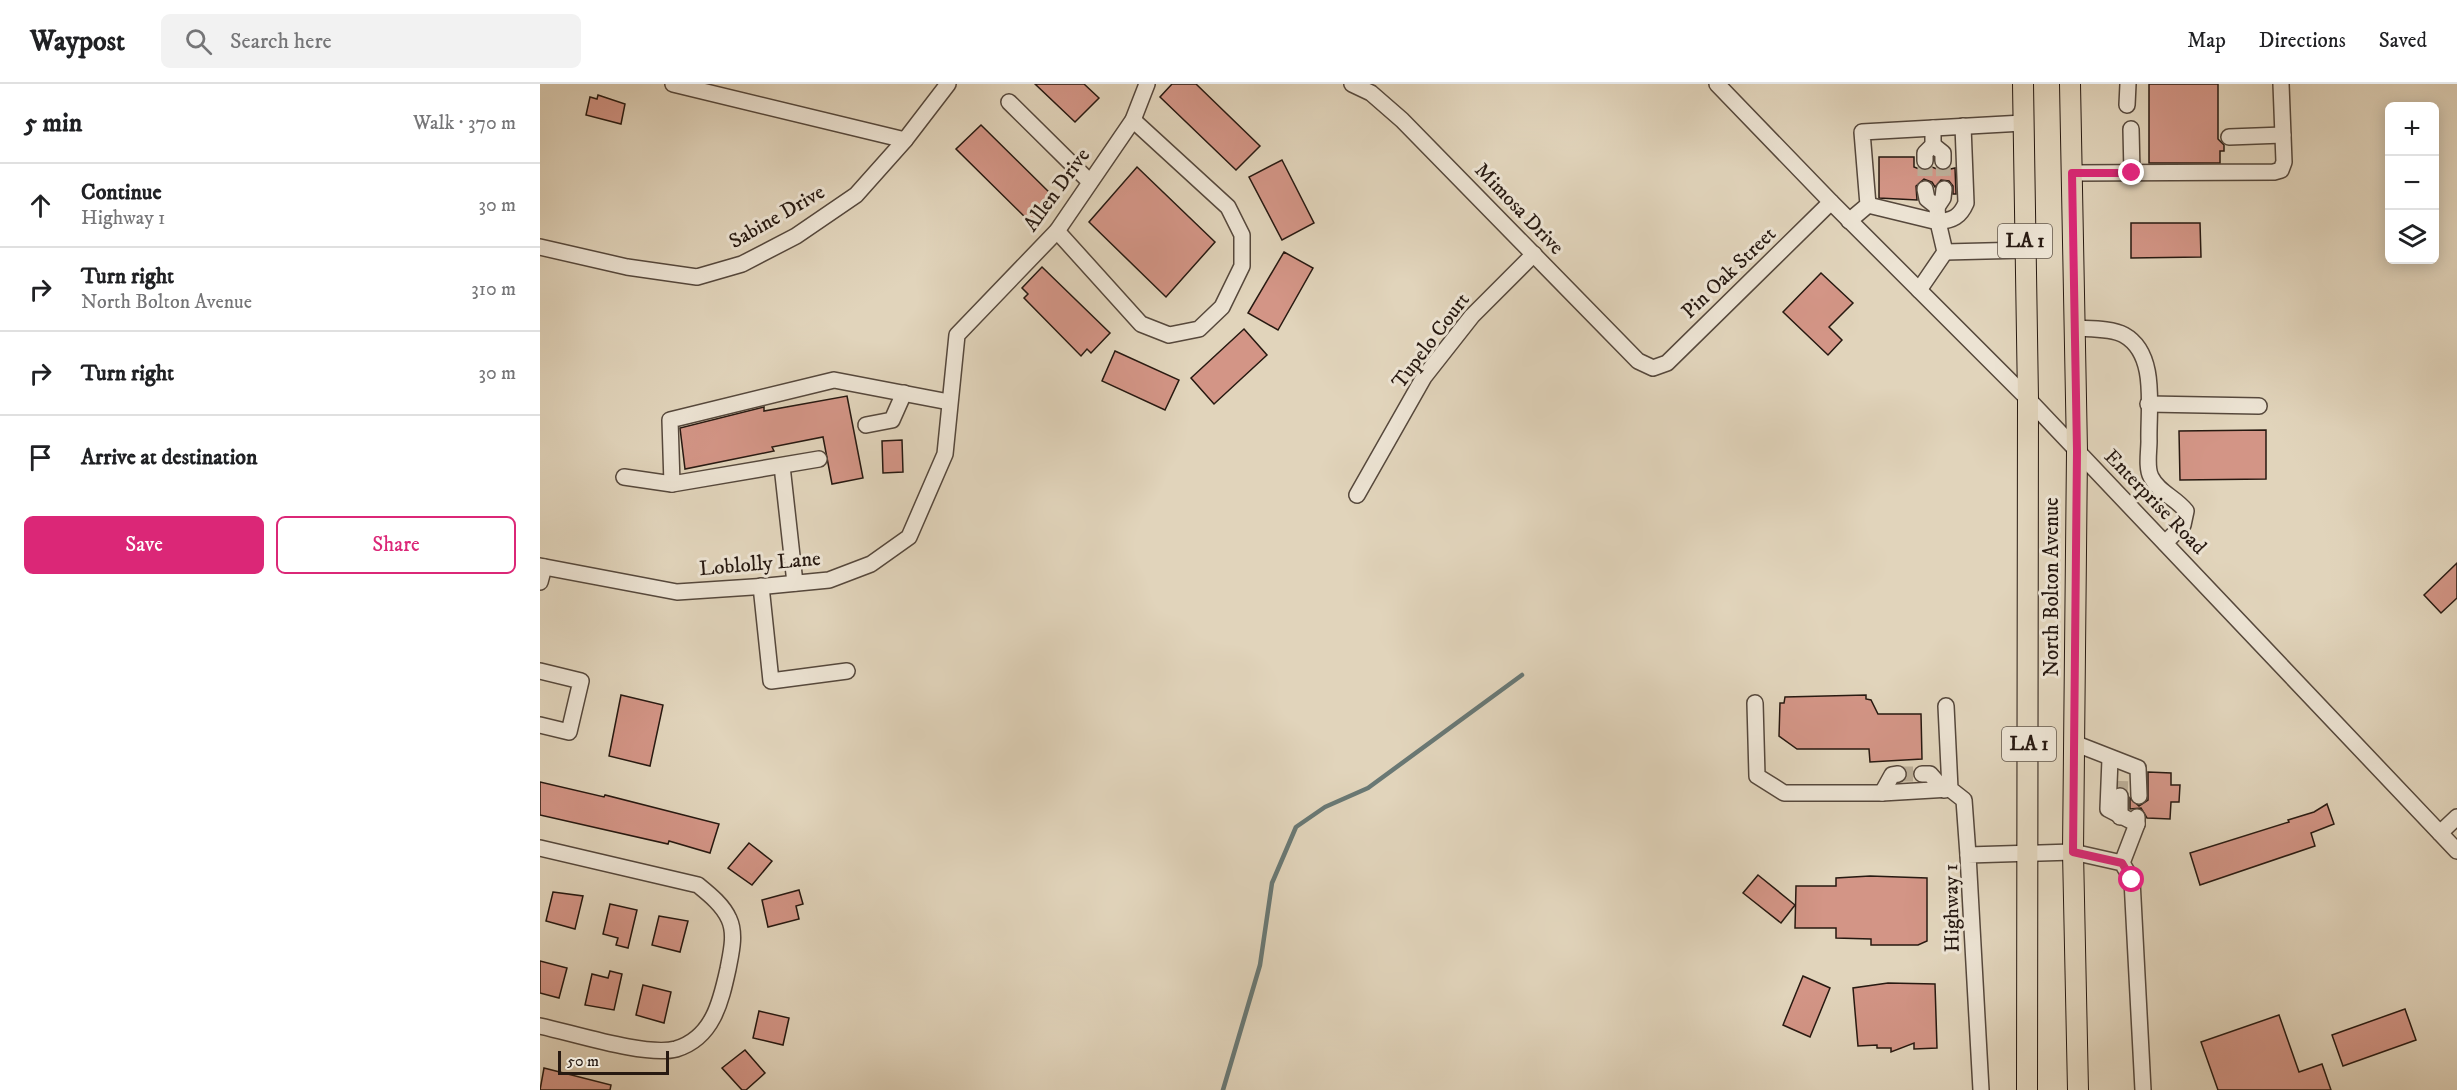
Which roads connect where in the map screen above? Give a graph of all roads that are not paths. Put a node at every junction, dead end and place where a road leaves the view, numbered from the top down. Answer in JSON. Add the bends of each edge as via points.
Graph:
{"nodes":[{"id":1,"x":673,"y":84,"type":"edge"},
{"id":2,"x":948,"y":84,"type":"edge"},
{"id":3,"x":1147,"y":84,"type":"edge"},
{"id":4,"x":1352,"y":84,"type":"edge"},
{"id":5,"x":1717,"y":84,"type":"edge"},
{"id":6,"x":2023,"y":84,"type":"edge"},
{"id":7,"x":2070,"y":84,"type":"edge"},
{"id":8,"x":2128,"y":84,"type":"edge"},
{"id":9,"x":2281,"y":84,"type":"edge"},
{"id":10,"x":1009,"y":102,"type":"dead end"},
{"id":11,"x":2127,"y":105,"type":"dead end"},
{"id":12,"x":1133,"y":120,"type":"junction"},
{"id":13,"x":2024,"y":123,"type":"junction"},
{"id":14,"x":1963,"y":126,"type":"junction"},
{"id":15,"x":1933,"y":128,"type":"junction"},
{"id":16,"x":2131,"y":129,"type":"dead end"},
{"id":17,"x":2283,"y":135,"type":"junction"},
{"id":18,"x":2229,"y":137,"type":"dead end"},
{"id":19,"x":905,"y":140,"type":"junction"},
{"id":20,"x":1933,"y":145,"type":"junction"},
{"id":21,"x":1925,"y":161,"type":"tunnel mouth"},
{"id":22,"x":1943,"y":161,"type":"tunnel mouth"},
{"id":23,"x":2072,"y":173,"type":"junction"},
{"id":24,"x":2132,"y":173,"type":"junction"},
{"id":25,"x":1090,"y":182,"type":"junction"},
{"id":26,"x":1925,"y":189,"type":"tunnel mouth"},
{"id":27,"x":1944,"y":189,"type":"tunnel mouth"},
{"id":28,"x":1831,"y":202,"type":"junction"},
{"id":29,"x":1868,"y":205,"type":"junction"},
{"id":30,"x":1938,"y":215,"type":"junction"},
{"id":31,"x":1849,"y":221,"type":"junction"},
{"id":32,"x":1057,"y":231,"type":"junction"},
{"id":33,"x":540,"y":248,"type":"edge"},
{"id":34,"x":2025,"y":249,"type":"junction"},
{"id":35,"x":1945,"y":252,"type":"junction"},
{"id":36,"x":1534,"y":254,"type":"junction"},
{"id":37,"x":1919,"y":290,"type":"junction"},
{"id":38,"x":2075,"y":327,"type":"junction"},
{"id":39,"x":957,"y":334,"type":"joint"},
{"id":40,"x":1653,"y":368,"type":"joint"},
{"id":41,"x":904,"y":393,"type":"junction"},
{"id":42,"x":2028,"y":399,"type":"junction"},
{"id":43,"x":950,"y":402,"type":"junction"},
{"id":44,"x":2148,"y":404,"type":"junction"},
{"id":45,"x":2259,"y":406,"type":"dead end"},
{"id":46,"x":867,"y":425,"type":"dead end"},
{"id":47,"x":2077,"y":451,"type":"junction"},
{"id":48,"x":819,"y":459,"type":"dead end"},
{"id":49,"x":782,"y":466,"type":"junction"},
{"id":50,"x":624,"y":477,"type":"dead end"},
{"id":51,"x":672,"y":484,"type":"junction"},
{"id":52,"x":1357,"y":495,"type":"dead end"},
{"id":53,"x":2165,"y":543,"type":"junction"},
{"id":54,"x":541,"y":572,"type":"edge"},
{"id":55,"x":795,"y":583,"type":"junction"},
{"id":56,"x":760,"y":586,"type":"junction"},
{"id":57,"x":540,"y":671,"type":"edge"},
{"id":58,"x":847,"y":671,"type":"dead end"},
{"id":59,"x":1755,"y":703,"type":"dead end"},
{"id":60,"x":1946,"y":706,"type":"dead end"},
{"id":61,"x":540,"y":725,"type":"edge"},
{"id":62,"x":2074,"y":742,"type":"junction"},
{"id":63,"x":2118,"y":765,"type":"junction"},
{"id":64,"x":1898,"y":774,"type":"dead end"},
{"id":65,"x":1922,"y":774,"type":"tunnel mouth"},
{"id":66,"x":1947,"y":790,"type":"junction"},
{"id":67,"x":1882,"y":794,"type":"junction"},
{"id":68,"x":2120,"y":796,"type":"tunnel mouth"},
{"id":69,"x":2139,"y":796,"type":"dead end"},
{"id":70,"x":2120,"y":817,"type":"junction"},
{"id":71,"x":2457,"y":817,"type":"edge"},
{"id":72,"x":2440,"y":833,"type":"junction"},
{"id":73,"x":540,"y":848,"type":"edge"},
{"id":74,"x":2457,"y":851,"type":"edge"},
{"id":75,"x":2029,"y":852,"type":"junction"},
{"id":76,"x":2073,"y":852,"type":"junction"},
{"id":77,"x":1968,"y":855,"type":"junction"},
{"id":78,"x":2122,"y":863,"type":"junction"},
{"id":79,"x":540,"y":1026,"type":"edge"},
{"id":80,"x":2026,"y":1060,"type":"junction"},
{"id":81,"x":1981,"y":1090,"type":"edge"},
{"id":82,"x":2022,"y":1090,"type":"edge"},
{"id":83,"x":2027,"y":1090,"type":"edge"},
{"id":84,"x":2078,"y":1090,"type":"edge"},
{"id":85,"x":2143,"y":1090,"type":"edge"}],
"edges":[{"from":1,"to":19,"type":"street"},
{"from":2,"to":19,"type":"street","name":"Sabine Drive"},
{"from":3,"to":12,"type":"street","name":"Allen Drive"},
{"from":4,"to":36,"type":"street","name":"Mimosa Drive","via":[[1371,93],[1402,120]]},
{"from":5,"to":28,"type":"street","name":"Enterprise Road"},
{"from":6,"to":13,"type":"main road","name":"North Bolton Avenue","number":"LA 1"},
{"from":7,"to":23,"type":"main road","name":"North Bolton Avenue","number":"LA 1"},
{"from":8,"to":11,"type":"street"},
{"from":9,"to":17,"type":"street"},
{"from":10,"to":25,"type":"street"},
{"from":12,"to":25,"type":"street","name":"Allen Drive"},
{"from":12,"to":32,"type":"street","via":[[1228,207],[1242,235],[1242,266],[1222,307],[1199,329],[1169,335],[1141,324]]},
{"from":13,"to":14,"type":"street"},
{"from":13,"to":34,"type":"main road","name":"North Bolton Avenue","number":"LA 1"},
{"from":14,"to":15,"type":"street"},
{"from":14,"to":30,"type":"street","via":[[1966,203],[1954,219]]},
{"from":15,"to":20,"type":"street"},
{"from":15,"to":29,"type":"street","via":[[1862,132]]},
{"from":16,"to":24,"type":"street"},
{"from":17,"to":18,"type":"street"},
{"from":17,"to":24,"type":"street","via":[[2284,162],[2281,170],[2274,172]]},
{"from":19,"to":33,"type":"street","name":"Sabine Drive","via":[[856,195],[796,236],[742,264],[697,277]]},
{"from":20,"to":21,"type":"street","via":[[1925,153]]},
{"from":20,"to":22,"type":"street","via":[[1943,153]]},
{"from":23,"to":24,"type":"street"},
{"from":23,"to":38,"type":"main road","name":"North Bolton Avenue","number":"LA 1"},
{"from":25,"to":32,"type":"street","name":"Allen Drive"},
{"from":26,"to":30,"type":"street"},
{"from":27,"to":30,"type":"street"},
{"from":28,"to":31,"type":"street","name":"Enterprise Road"},
{"from":28,"to":40,"type":"street","name":"Pin Oak Street","via":[[1668,363]]},
{"from":29,"to":30,"type":"street"},
{"from":29,"to":31,"type":"street"},
{"from":30,"to":35,"type":"street"},
{"from":31,"to":37,"type":"street","name":"Enterprise Road"},
{"from":32,"to":39,"type":"street","name":"Allen Drive"},
{"from":34,"to":35,"type":"street"},
{"from":34,"to":42,"type":"main road","name":"North Bolton Avenue","number":"LA 1"},
{"from":35,"to":37,"type":"street"},
{"from":36,"to":40,"type":"street","name":"Mimosa Drive","via":[[1638,361]]},
{"from":36,"to":52,"type":"street","name":"Tupelo Court","via":[[1472,316],[1424,376]]},
{"from":37,"to":42,"type":"street","name":"Enterprise Road"},
{"from":38,"to":44,"type":"street","via":[[2122,334],[2135,343],[2145,356]]},
{"from":38,"to":47,"type":"main road","name":"North Bolton Avenue","number":"LA 1"},
{"from":39,"to":43,"type":"street","name":"Loblolly Lane"},
{"from":41,"to":43,"type":"street"},
{"from":41,"to":46,"type":"street","via":[[892,420]]},
{"from":41,"to":51,"type":"street","via":[[834,380],[670,420]]},
{"from":42,"to":47,"type":"street","name":"Enterprise Road"},
{"from":42,"to":75,"type":"main road","name":"North Bolton Avenue","number":"LA 1"},
{"from":43,"to":55,"type":"street","name":"Loblolly Lane","via":[[945,454],[909,537],[871,564],[829,580]]},
{"from":44,"to":45,"type":"street"},
{"from":44,"to":53,"type":"street","via":[[2149,475],[2159,490],[2177,499],[2186,511],[2183,525]]},
{"from":47,"to":53,"type":"street","name":"Enterprise Road"},
{"from":47,"to":62,"type":"main road","name":"North Bolton Avenue","number":"LA 1"},
{"from":48,"to":49,"type":"street"},
{"from":49,"to":51,"type":"street"},
{"from":49,"to":55,"type":"street"},
{"from":50,"to":51,"type":"street"},
{"from":53,"to":72,"type":"street","name":"Enterprise Road"},
{"from":54,"to":56,"type":"street","name":"Loblolly Lane","via":[[677,592]]},
{"from":55,"to":56,"type":"street","name":"Loblolly Lane"},
{"from":56,"to":58,"type":"street","via":[[771,681]]},
{"from":57,"to":61,"type":"street","via":[[581,681],[569,732]]},
{"from":59,"to":67,"type":"street","via":[[1757,776],[1784,794]]},
{"from":60,"to":66,"type":"street"},
{"from":62,"to":63,"type":"street"},
{"from":62,"to":76,"type":"main road","name":"North Bolton Avenue","number":"LA 1"},
{"from":63,"to":69,"type":"street","via":[[2138,768]]},
{"from":63,"to":70,"type":"street","via":[[2108,809]]},
{"from":64,"to":67,"type":"street","via":[[1892,775]]},
{"from":65,"to":66,"type":"street","via":[[1930,774]]},
{"from":66,"to":67,"type":"street"},
{"from":66,"to":77,"type":"street","via":[[1964,800]]},
{"from":68,"to":70,"type":"street"},
{"from":70,"to":78,"type":"street","via":[[2137,821]]},
{"from":71,"to":72,"type":"street"},
{"from":72,"to":74,"type":"street","name":"Enterprise Road"},
{"from":73,"to":79,"type":"street","via":[[698,885],[729,919],[733,936],[720,1006],[705,1030],[676,1049],[642,1049]]},
{"from":75,"to":76,"type":"street","name":"Highway 1"},
{"from":75,"to":77,"type":"street","name":"Highway 1"},
{"from":75,"to":80,"type":"main road","name":"North Bolton Avenue","number":"LA 1"},
{"from":76,"to":78,"type":"street","name":"Highway 1"},
{"from":76,"to":84,"type":"main road","name":"North Bolton Avenue","number":"LA 1"},
{"from":77,"to":81,"type":"street","name":"Highway 1"},
{"from":78,"to":85,"type":"street","via":[[2132,880]]},
{"from":80,"to":82,"type":"main road"},
{"from":80,"to":83,"type":"main road","name":"North Bolton Avenue","number":"LA 1"}]}
